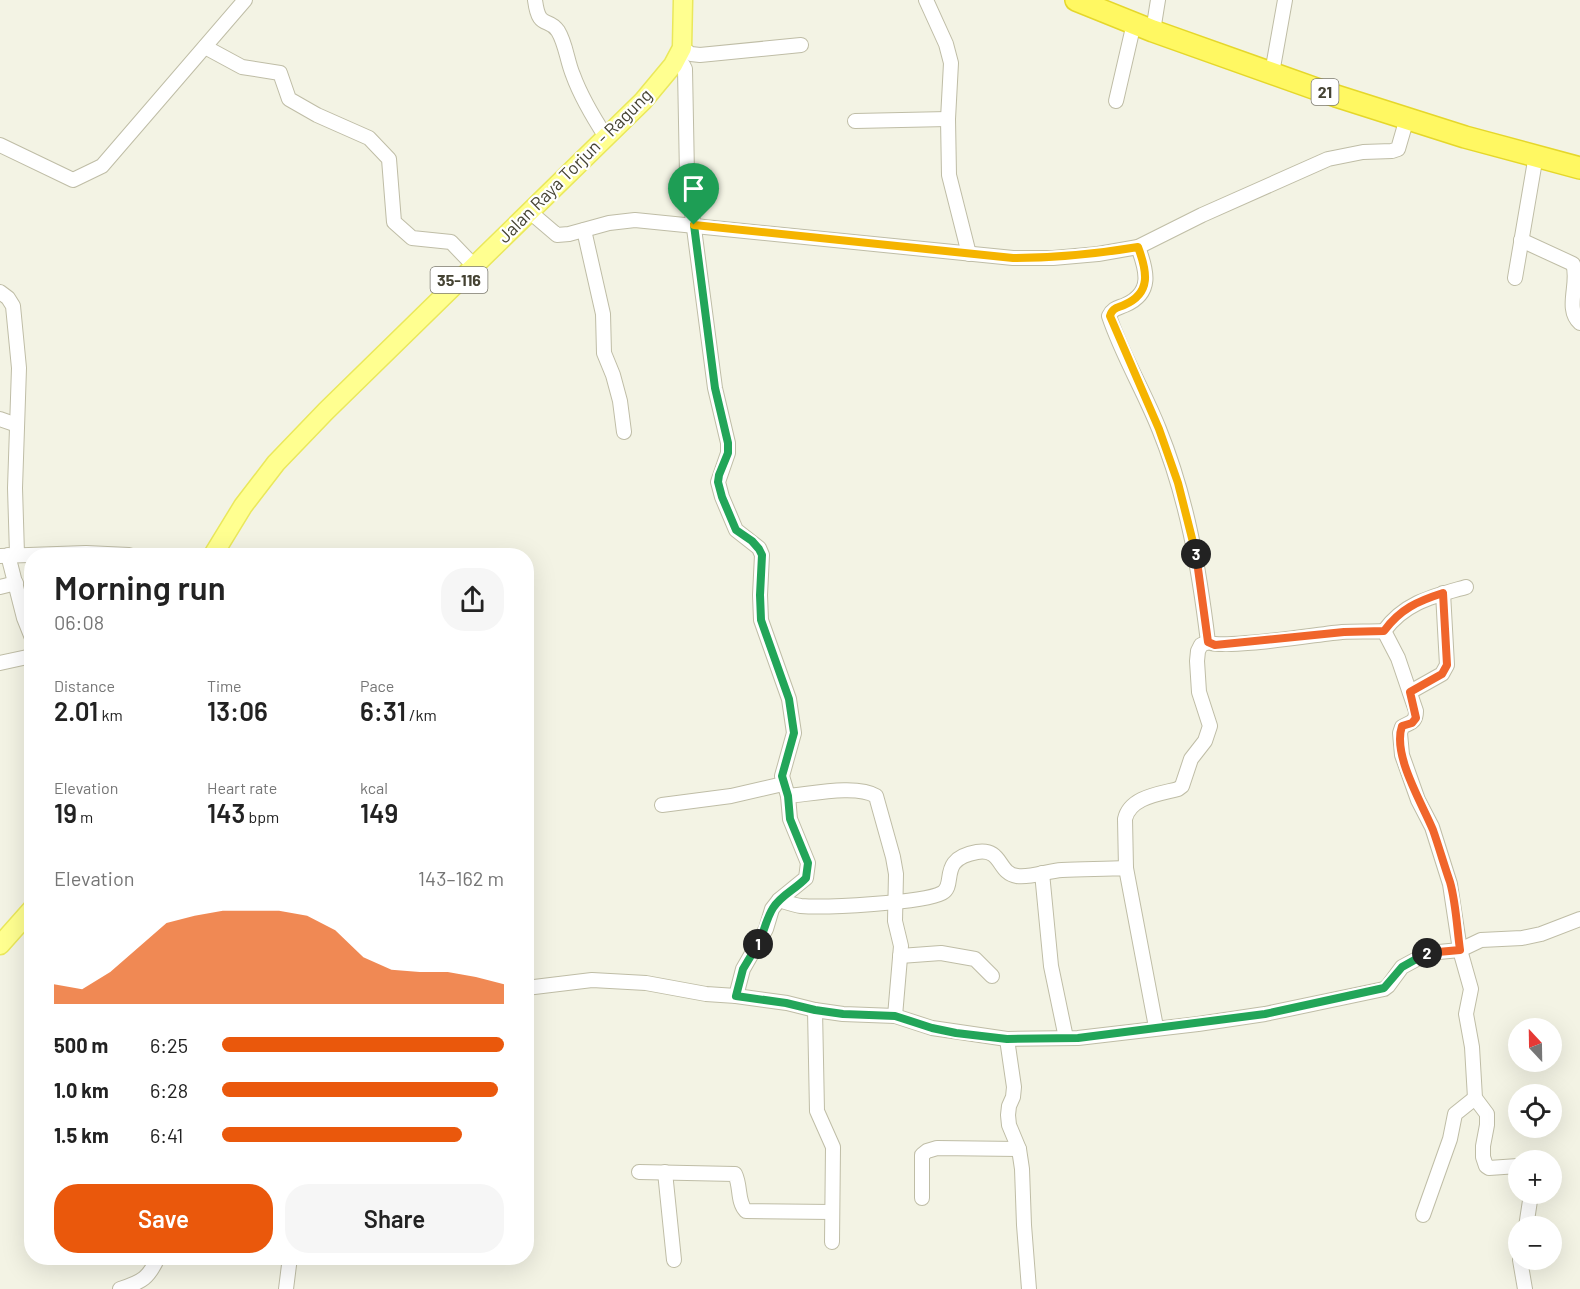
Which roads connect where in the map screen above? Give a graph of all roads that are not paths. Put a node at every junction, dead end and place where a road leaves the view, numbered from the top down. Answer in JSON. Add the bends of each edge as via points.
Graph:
{"nodes":[{"id":1,"x":245,"y":0,"type":"edge"},
{"id":2,"x":535,"y":0,"type":"edge"},
{"id":3,"x":683,"y":0,"type":"edge"},
{"id":4,"x":926,"y":0,"type":"edge"},
{"id":5,"x":1076,"y":0,"type":"edge"},
{"id":6,"x":1158,"y":0,"type":"edge"},
{"id":7,"x":1286,"y":0,"type":"edge"},
{"id":8,"x":1144,"y":27,"type":"junction"},
{"id":9,"x":801,"y":45,"type":"dead end"},
{"id":10,"x":205,"y":47,"type":"junction"},
{"id":11,"x":682,"y":48,"type":"junction"},
{"id":12,"x":673,"y":65,"type":"junction"},
{"id":13,"x":1272,"y":73,"type":"junction"},
{"id":14,"x":1116,"y":101,"type":"dead end"},
{"id":15,"x":948,"y":118,"type":"junction"},
{"id":16,"x":1407,"y":118,"type":"junction"},
{"id":17,"x":855,"y":121,"type":"dead end"},
{"id":18,"x":606,"y":137,"type":"junction"},
{"id":19,"x":0,"y":145,"type":"edge"},
{"id":20,"x":1536,"y":155,"type":"junction"},
{"id":21,"x":1580,"y":168,"type":"edge"},
{"id":22,"x":530,"y":212,"type":"junction"},
{"id":23,"x":694,"y":225,"type":"junction"},
{"id":24,"x":584,"y":230,"type":"junction"},
{"id":25,"x":1521,"y":240,"type":"junction"},
{"id":26,"x":1138,"y":247,"type":"junction"},
{"id":27,"x":969,"y":254,"type":"junction"},
{"id":28,"x":474,"y":266,"type":"junction"},
{"id":29,"x":1515,"y":278,"type":"dead end"},
{"id":30,"x":0,"y":292,"type":"edge"},
{"id":31,"x":1580,"y":323,"type":"edge"},
{"id":32,"x":0,"y":419,"type":"edge"},
{"id":33,"x":17,"y":426,"type":"junction"},
{"id":34,"x":624,"y":432,"type":"dead end"},
{"id":35,"x":217,"y":548,"type":"edge"},
{"id":36,"x":8,"y":555,"type":"edge"},
{"id":37,"x":24,"y":555,"type":"edge"},
{"id":38,"x":16,"y":583,"type":"junction"},
{"id":39,"x":1466,"y":586,"type":"dead end"},
{"id":40,"x":0,"y":587,"type":"edge"},
{"id":41,"x":1443,"y":593,"type":"junction"},
{"id":42,"x":24,"y":600,"type":"edge"},
{"id":43,"x":1384,"y":631,"type":"junction"},
{"id":44,"x":1208,"y":642,"type":"junction"},
{"id":45,"x":24,"y":658,"type":"edge"},
{"id":46,"x":0,"y":663,"type":"edge"},
{"id":47,"x":1410,"y":692,"type":"junction"},
{"id":48,"x":786,"y":790,"type":"junction"},
{"id":49,"x":662,"y":806,"type":"dead end"},
{"id":50,"x":1126,"y":868,"type":"junction"},
{"id":51,"x":1042,"y":873,"type":"junction"},
{"id":52,"x":778,"y":900,"type":"junction"},
{"id":53,"x":894,"y":902,"type":"junction"},
{"id":54,"x":24,"y":918,"type":"edge"},
{"id":55,"x":1580,"y":919,"type":"edge"},
{"id":56,"x":0,"y":945,"type":"edge"},
{"id":57,"x":1460,"y":950,"type":"junction"},
{"id":58,"x":900,"y":956,"type":"junction"},
{"id":59,"x":992,"y":976,"type":"dead end"},
{"id":60,"x":534,"y":987,"type":"edge"},
{"id":61,"x":736,"y":996,"type":"junction"},
{"id":62,"x":815,"y":1010,"type":"junction"},
{"id":63,"x":895,"y":1016,"type":"junction"},
{"id":64,"x":1156,"y":1027,"type":"junction"},
{"id":65,"x":1066,"y":1038,"type":"junction"},
{"id":66,"x":1007,"y":1039,"type":"junction"},
{"id":67,"x":1475,"y":1098,"type":"junction"},
{"id":68,"x":1018,"y":1149,"type":"junction"},
{"id":69,"x":1508,"y":1168,"type":"edge"},
{"id":70,"x":639,"y":1172,"type":"dead end"},
{"id":71,"x":665,"y":1172,"type":"junction"},
{"id":72,"x":922,"y":1198,"type":"dead end"},
{"id":73,"x":832,"y":1212,"type":"junction"},
{"id":74,"x":1423,"y":1215,"type":"dead end"},
{"id":75,"x":832,"y":1242,"type":"dead end"},
{"id":76,"x":674,"y":1260,"type":"dead end"},
{"id":77,"x":154,"y":1265,"type":"edge"},
{"id":78,"x":289,"y":1265,"type":"edge"},
{"id":79,"x":1522,"y":1270,"type":"edge"},
{"id":80,"x":120,"y":1289,"type":"edge"},
{"id":81,"x":286,"y":1289,"type":"edge"},
{"id":82,"x":1029,"y":1289,"type":"edge"},
{"id":83,"x":1525,"y":1289,"type":"edge"}],
"edges":[{"from":1,"to":10,"type":"street"},
{"from":2,"to":18,"type":"street","via":[[542,22],[558,31],[572,75]]},
{"from":3,"to":11,"type":"main road","name":"Jalan Raya Torjun - Ragung","number":"35-116"},
{"from":4,"to":15,"type":"street","via":[[951,63]]},
{"from":5,"to":8,"type":"highway","number":"21"},
{"from":6,"to":8,"type":"street"},
{"from":7,"to":13,"type":"street"},
{"from":8,"to":13,"type":"highway","number":"21"},
{"from":8,"to":14,"type":"street"},
{"from":9,"to":11,"type":"street","via":[[700,55]]},
{"from":10,"to":19,"type":"street","via":[[102,166],[73,180]]},
{"from":10,"to":28,"type":"street","via":[[242,67],[280,73],[289,99],[369,138],[389,159],[394,222],[412,238],[451,242]]},
{"from":11,"to":12,"type":"main road","name":"Jalan Raya Torjun - Ragung","number":"35-116"},
{"from":12,"to":18,"type":"main road","name":"Jalan Raya Torjun - Ragung","number":"35-116"},
{"from":12,"to":23,"type":"street","via":[[683,65],[685,69],[687,175]]},
{"from":13,"to":16,"type":"highway","number":"21"},
{"from":15,"to":17,"type":"street"},
{"from":15,"to":27,"type":"street","via":[[949,175]]},
{"from":16,"to":20,"type":"highway","number":"21"},
{"from":16,"to":26,"type":"street","via":[[1398,149],[1328,159]]},
{"from":18,"to":22,"type":"main road","name":"Jalan Raya Torjun - Ragung","number":"35-116"},
{"from":20,"to":21,"type":"highway","number":"21"},
{"from":20,"to":25,"type":"street"},
{"from":22,"to":24,"type":"street","via":[[557,235]]},
{"from":22,"to":28,"type":"main road","name":"Jalan Raya Torjun - Ragung","number":"35-116"},
{"from":23,"to":24,"type":"street","via":[[635,220]]},
{"from":23,"to":27,"type":"street"},
{"from":23,"to":48,"type":"street","via":[[715,388],[728,443],[718,482],[736,530],[752,541],[762,555],[761,620],[789,699],[794,733],[782,776]]},
{"from":24,"to":34,"type":"street","via":[[603,314],[604,352],[613,375]]},
{"from":25,"to":29,"type":"street"},
{"from":25,"to":31,"type":"street","via":[[1573,264],[1573,312]]},
{"from":26,"to":27,"type":"street","via":[[1053,258]]},
{"from":26,"to":44,"type":"street","via":[[1146,273],[1145,284],[1137,298],[1113,309],[1110,316],[1178,483],[1197,558]]},
{"from":28,"to":35,"type":"main road","name":"Jalan Raya Torjun - Ragung","number":"35-116","via":[[276,464]]},
{"from":30,"to":33,"type":"street","via":[[13,306],[19,368]]},
{"from":32,"to":33,"type":"street"},
{"from":33,"to":36,"type":"street"},
{"from":36,"to":37,"type":"street"},
{"from":36,"to":38,"type":"street"},
{"from":38,"to":40,"type":"street"},
{"from":38,"to":42,"type":"street"},
{"from":39,"to":41,"type":"street"},
{"from":41,"to":43,"type":"street","via":[[1406,608]]},
{"from":41,"to":47,"type":"street","via":[[1447,665],[1442,674]]},
{"from":43,"to":44,"type":"street","via":[[1241,644]]},
{"from":43,"to":47,"type":"street"},
{"from":44,"to":50,"type":"street","via":[[1198,651],[1197,661],[1199,692],[1210,726],[1208,735],[1191,759],[1182,786],[1142,800],[1127,812]]},
{"from":45,"to":46,"type":"street"},
{"from":47,"to":57,"type":"street","via":[[1416,718],[1402,726],[1402,755],[1450,884]]},
{"from":48,"to":49,"type":"street"},
{"from":48,"to":52,"type":"street","via":[[790,819],[808,863],[801,883]]},
{"from":48,"to":53,"type":"street","via":[[858,790],[876,796],[896,874]]},
{"from":50,"to":51,"type":"street"},
{"from":50,"to":64,"type":"street"},
{"from":51,"to":53,"type":"street","via":[[1011,874],[997,856],[977,852],[953,864],[949,884],[941,894]]},
{"from":51,"to":65,"type":"street","via":[[1051,966]]},
{"from":52,"to":53,"type":"street","via":[[800,906]]},
{"from":52,"to":61,"type":"street","via":[[743,969]]},
{"from":53,"to":58,"type":"street"},
{"from":54,"to":56,"type":"main road"},
{"from":55,"to":57,"type":"street","via":[[1541,934],[1481,940]]},
{"from":57,"to":64,"type":"street","via":[[1428,953],[1412,960],[1384,988],[1265,1014]]},
{"from":57,"to":67,"type":"street","via":[[1471,989],[1466,1014]]},
{"from":58,"to":59,"type":"street","via":[[941,953],[975,959]]},
{"from":58,"to":63,"type":"street"},
{"from":60,"to":61,"type":"street","via":[[592,980]]},
{"from":61,"to":62,"type":"street"},
{"from":62,"to":63,"type":"street"},
{"from":62,"to":73,"type":"street","via":[[817,1111],[833,1147]]},
{"from":63,"to":66,"type":"street","via":[[940,1030]]},
{"from":64,"to":65,"type":"street"},
{"from":65,"to":66,"type":"street"},
{"from":66,"to":68,"type":"street","via":[[1014,1087],[1008,1115]]},
{"from":67,"to":69,"type":"street","via":[[1487,1114],[1483,1146],[1486,1166]]},
{"from":67,"to":74,"type":"street","via":[[1455,1114]]},
{"from":68,"to":72,"type":"street","via":[[927,1151],[922,1155]]},
{"from":68,"to":82,"type":"street"},
{"from":70,"to":71,"type":"street"},
{"from":71,"to":73,"type":"street","via":[[735,1174],[741,1206],[746,1212]]},
{"from":71,"to":76,"type":"street"},
{"from":73,"to":75,"type":"street"},
{"from":77,"to":80,"type":"street","via":[[144,1279]]},
{"from":78,"to":81,"type":"street"},
{"from":79,"to":83,"type":"street"}]}
